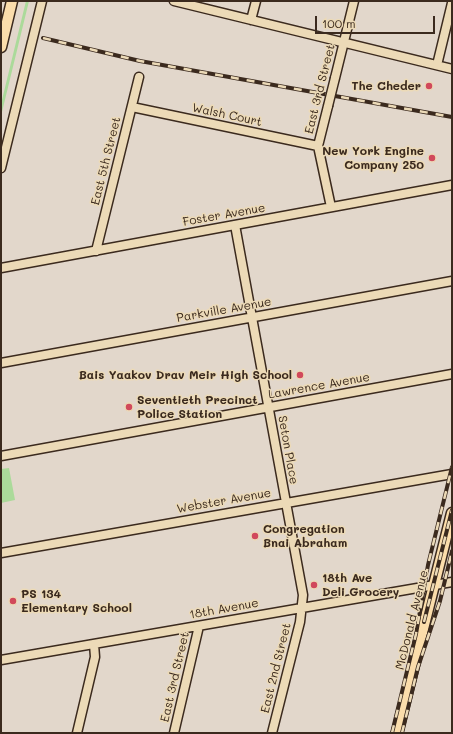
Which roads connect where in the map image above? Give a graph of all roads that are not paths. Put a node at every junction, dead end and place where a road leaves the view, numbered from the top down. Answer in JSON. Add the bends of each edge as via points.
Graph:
{"nodes":[{"id":1,"x":12,"y":1,"type":"edge"},
{"id":2,"x":42,"y":1,"type":"edge"},
{"id":3,"x":174,"y":1,"type":"edge"},
{"id":4,"x":256,"y":1,"type":"edge"},
{"id":5,"x":354,"y":1,"type":"edge"},
{"id":6,"x":452,"y":3,"type":"edge"},
{"id":7,"x":251,"y":20,"type":"junction"},
{"id":8,"x":344,"y":42,"type":"junction"},
{"id":9,"x":1,"y":47,"type":"edge"},
{"id":10,"x":437,"y":65,"type":"junction"},
{"id":11,"x":452,"y":69,"type":"edge"},
{"id":12,"x":139,"y":78,"type":"dead end"},
{"id":13,"x":132,"y":107,"type":"junction"},
{"id":14,"x":318,"y":146,"type":"junction"},
{"id":15,"x":1,"y":168,"type":"edge"},
{"id":16,"x":452,"y":186,"type":"edge"},
{"id":17,"x":331,"y":207,"type":"junction"},
{"id":18,"x":235,"y":225,"type":"junction"},
{"id":19,"x":96,"y":251,"type":"junction"},
{"id":20,"x":1,"y":268,"type":"edge"},
{"id":21,"x":452,"y":281,"type":"edge"},
{"id":22,"x":252,"y":317,"type":"junction"},
{"id":23,"x":1,"y":363,"type":"edge"},
{"id":24,"x":452,"y":374,"type":"edge"},
{"id":25,"x":268,"y":408,"type":"junction"},
{"id":26,"x":1,"y":456,"type":"edge"},
{"id":27,"x":452,"y":474,"type":"edge"},
{"id":28,"x":285,"y":503,"type":"junction"},
{"id":29,"x":452,"y":513,"type":"edge"},
{"id":30,"x":1,"y":553,"type":"edge"},
{"id":31,"x":452,"y":582,"type":"edge"},
{"id":32,"x":434,"y":585,"type":"junction"},
{"id":33,"x":301,"y":608,"type":"junction"},
{"id":34,"x":199,"y":626,"type":"junction"},
{"id":35,"x":94,"y":644,"type":"junction"},
{"id":36,"x":1,"y":660,"type":"edge"},
{"id":37,"x":77,"y":733,"type":"edge"},
{"id":38,"x":174,"y":733,"type":"edge"},
{"id":39,"x":272,"y":733,"type":"edge"},
{"id":40,"x":397,"y":733,"type":"edge"}],
"edges":[{"from":1,"to":9,"type":"main road"},
{"from":2,"to":15,"type":"street"},
{"from":3,"to":7,"type":"street"},
{"from":4,"to":7,"type":"street"},
{"from":5,"to":8,"type":"street","name":"East 3rd Street"},
{"from":6,"to":10,"type":"street"},
{"from":7,"to":8,"type":"street"},
{"from":8,"to":10,"type":"street"},
{"from":8,"to":14,"type":"street","name":"East 3rd Street","bridge":true},
{"from":10,"to":11,"type":"street"},
{"from":12,"to":13,"type":"street","name":"East 5th Street"},
{"from":13,"to":14,"type":"street","name":"Walsh Court"},
{"from":13,"to":19,"type":"street","name":"East 5th Street"},
{"from":14,"to":17,"type":"street","name":"East 3rd Street"},
{"from":16,"to":17,"type":"street","name":"Foster Avenue"},
{"from":17,"to":18,"type":"street","name":"Foster Avenue"},
{"from":18,"to":19,"type":"street","name":"Foster Avenue"},
{"from":18,"to":22,"type":"street","name":"Seton Place"},
{"from":19,"to":20,"type":"street","name":"Foster Avenue"},
{"from":21,"to":22,"type":"street","name":"Parkville Avenue"},
{"from":22,"to":23,"type":"street","name":"Parkville Avenue"},
{"from":22,"to":25,"type":"street","name":"Seton Place"},
{"from":24,"to":25,"type":"street","name":"Lawrence Avenue"},
{"from":25,"to":26,"type":"street","name":"Lawrence Avenue"},
{"from":25,"to":28,"type":"street","name":"Seton Place"},
{"from":27,"to":28,"type":"street","name":"Webster Avenue"},
{"from":28,"to":30,"type":"street","name":"Webster Avenue"},
{"from":28,"to":33,"type":"street","name":"Seton Place","via":[[303,595]]},
{"from":29,"to":32,"type":"main road","name":"McDonald Avenue"},
{"from":31,"to":32,"type":"street","name":"18th Avenue"},
{"from":32,"to":33,"type":"street","name":"18th Avenue"},
{"from":32,"to":40,"type":"main road","name":"McDonald Avenue"},
{"from":33,"to":34,"type":"street","name":"18th Avenue"},
{"from":33,"to":39,"type":"street","name":"East 2nd Street","via":[[300,622]]},
{"from":34,"to":35,"type":"street","name":"18th Avenue"},
{"from":34,"to":38,"type":"street","name":"East 3rd Street"},
{"from":35,"to":36,"type":"street","name":"18th Avenue"},
{"from":35,"to":37,"type":"street","via":[[95,657]]}]}
